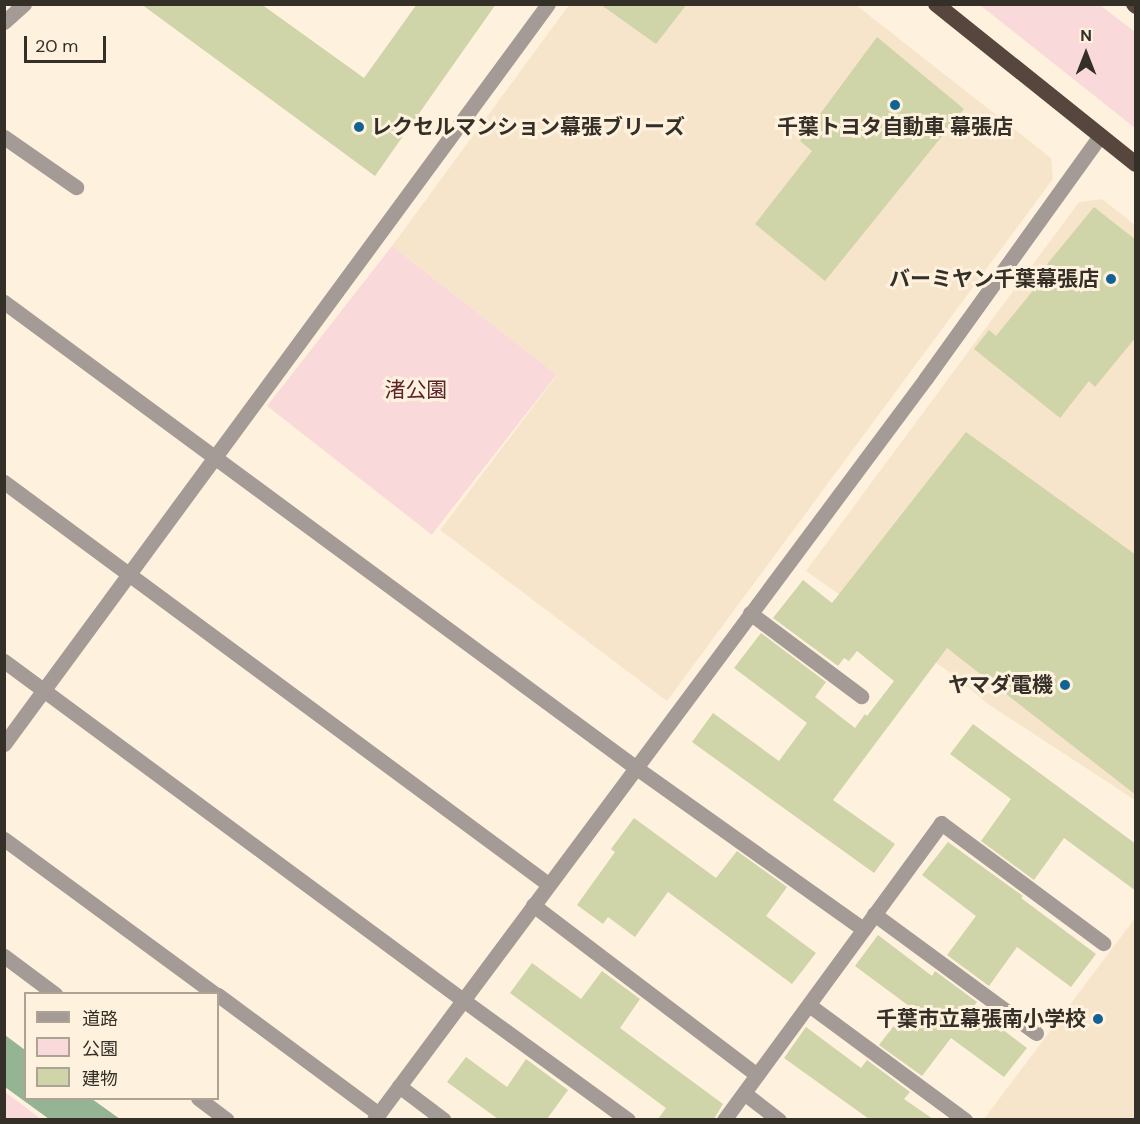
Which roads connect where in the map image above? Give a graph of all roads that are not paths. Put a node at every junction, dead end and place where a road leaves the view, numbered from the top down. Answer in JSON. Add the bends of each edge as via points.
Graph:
{"nodes":[{"id":1,"x":24,"y":4,"type":"edge"},
{"id":2,"x":548,"y":4,"type":"edge"},
{"id":3,"x":936,"y":4,"type":"edge"},
{"id":4,"x":4,"y":22,"type":"edge"},
{"id":5,"x":1100,"y":136,"type":"junction"},
{"id":6,"x":4,"y":137,"type":"edge"},
{"id":7,"x":1136,"y":164,"type":"edge"},
{"id":8,"x":76,"y":188,"type":"dead end"},
{"id":9,"x":4,"y":302,"type":"edge"},
{"id":10,"x":215,"y":457,"type":"junction"},
{"id":11,"x":4,"y":482,"type":"edge"},
{"id":12,"x":129,"y":574,"type":"junction"},
{"id":13,"x":750,"y":613,"type":"junction"},
{"id":14,"x":4,"y":661,"type":"edge"},
{"id":15,"x":44,"y":691,"type":"junction"},
{"id":16,"x":861,"y":696,"type":"dead end"},
{"id":17,"x":4,"y":744,"type":"edge"},
{"id":18,"x":635,"y":766,"type":"junction"},
{"id":19,"x":4,"y":839,"type":"edge"},
{"id":20,"x":548,"y":884,"type":"junction"},
{"id":21,"x":533,"y":905,"type":"junction"},
{"id":22,"x":874,"y":914,"type":"junction"},
{"id":23,"x":863,"y":930,"type":"junction"},
{"id":24,"x":1103,"y":943,"type":"dead end"},
{"id":25,"x":4,"y":956,"type":"edge"},
{"id":26,"x":54,"y":992,"type":"edge"},
{"id":27,"x":213,"y":992,"type":"edge"},
{"id":28,"x":219,"y":996,"type":"edge"},
{"id":29,"x":463,"y":1000,"type":"junction"},
{"id":30,"x":808,"y":1005,"type":"junction"},
{"id":31,"x":1036,"y":1033,"type":"dead end"},
{"id":32,"x":757,"y":1075,"type":"junction"},
{"id":33,"x":399,"y":1086,"type":"junction"},
{"id":34,"x":744,"y":1093,"type":"junction"},
{"id":35,"x":201,"y":1100,"type":"edge"},
{"id":36,"x":376,"y":1116,"type":"edge"},
{"id":37,"x":227,"y":1119,"type":"edge"},
{"id":38,"x":444,"y":1119,"type":"edge"},
{"id":39,"x":628,"y":1119,"type":"edge"},
{"id":40,"x":724,"y":1119,"type":"edge"},
{"id":41,"x":779,"y":1119,"type":"edge"},
{"id":42,"x":965,"y":1119,"type":"edge"}],
"edges":[{"from":1,"to":4,"type":"street"},
{"from":2,"to":10,"type":"street"},
{"from":3,"to":5,"type":"highway"},
{"from":5,"to":7,"type":"highway"},
{"from":5,"to":13,"type":"street"},
{"from":6,"to":8,"type":"street"},
{"from":9,"to":10,"type":"street"},
{"from":10,"to":12,"type":"street"},
{"from":10,"to":18,"type":"street"},
{"from":11,"to":12,"type":"street"},
{"from":12,"to":15,"type":"street"},
{"from":12,"to":20,"type":"street"},
{"from":13,"to":16,"type":"street"},
{"from":13,"to":18,"type":"street"},
{"from":14,"to":15,"type":"street"},
{"from":15,"to":17,"type":"street"},
{"from":15,"to":29,"type":"street"},
{"from":18,"to":20,"type":"street"},
{"from":18,"to":23,"type":"street"},
{"from":19,"to":27,"type":"street"},
{"from":20,"to":21,"type":"street"},
{"from":21,"to":29,"type":"street"},
{"from":21,"to":32,"type":"street"},
{"from":22,"to":23,"type":"street"},
{"from":22,"to":24,"type":"street","via":[[941,823]]},
{"from":22,"to":31,"type":"street"},
{"from":23,"to":30,"type":"street"},
{"from":25,"to":26,"type":"street"},
{"from":28,"to":36,"type":"street"},
{"from":29,"to":33,"type":"street"},
{"from":29,"to":39,"type":"street"},
{"from":30,"to":32,"type":"street"},
{"from":30,"to":42,"type":"street"},
{"from":32,"to":34,"type":"street"},
{"from":33,"to":36,"type":"street"},
{"from":33,"to":38,"type":"street"},
{"from":34,"to":40,"type":"street"},
{"from":34,"to":41,"type":"street"},
{"from":35,"to":37,"type":"street"}]}
